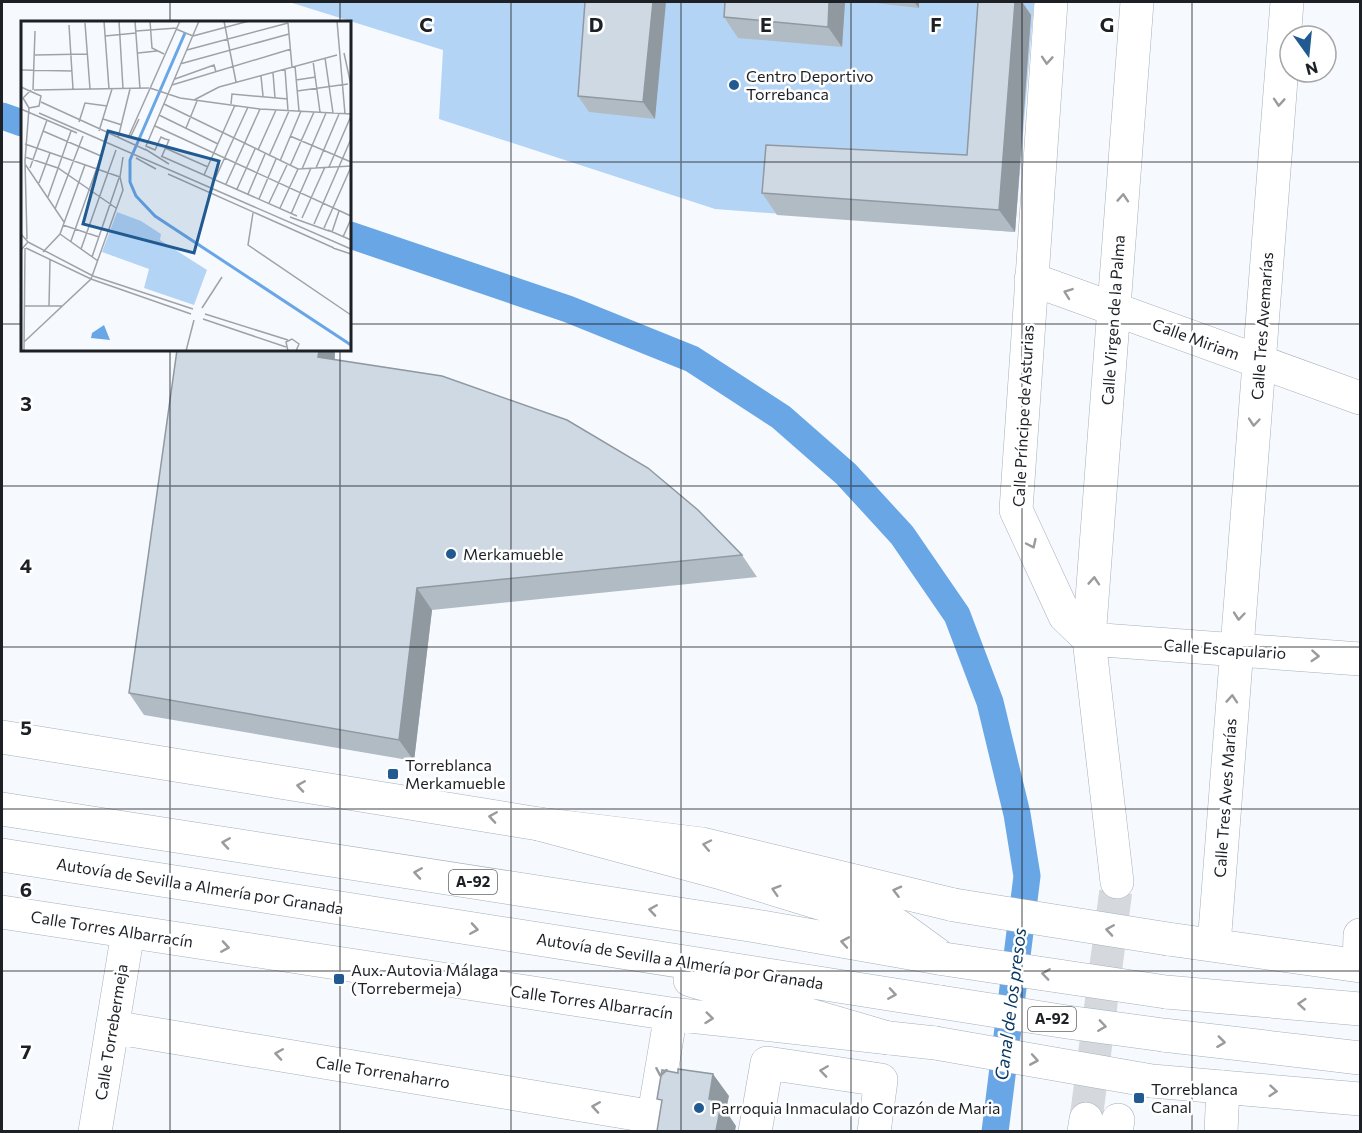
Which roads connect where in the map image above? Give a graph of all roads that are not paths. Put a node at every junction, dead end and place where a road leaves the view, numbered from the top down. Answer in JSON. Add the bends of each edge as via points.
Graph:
{"nodes":[{"id":1,"x":1052,"y":2,"type":"edge"},
{"id":2,"x":1137,"y":2,"type":"edge"},
{"id":3,"x":1287,"y":2,"type":"edge"},
{"id":4,"x":1031,"y":279,"type":"junction"},
{"id":5,"x":1114,"y":310,"type":"junction"},
{"id":6,"x":1259,"y":362,"type":"junction"},
{"id":7,"x":1360,"y":398,"type":"edge"},
{"id":8,"x":1089,"y":639,"type":"junction"},
{"id":9,"x":1236,"y":650,"type":"junction"},
{"id":10,"x":1360,"y":659,"type":"edge"},
{"id":11,"x":2,"y":737,"type":"edge"},
{"id":12,"x":2,"y":809,"type":"edge"},
{"id":13,"x":539,"y":825,"type":"junction"},
{"id":14,"x":2,"y":855,"type":"edge"},
{"id":15,"x":1117,"y":882,"type":"tunnel mouth"},
{"id":16,"x":2,"y":912,"type":"edge"},
{"id":17,"x":128,"y":932,"type":"junction"},
{"id":18,"x":565,"y":943,"type":"junction"},
{"id":19,"x":1214,"y":945,"type":"junction"},
{"id":20,"x":1360,"y":956,"type":"edge"},
{"id":21,"x":944,"y":959,"type":"junction"},
{"id":22,"x":1360,"y":1009,"type":"edge"},
{"id":23,"x":671,"y":1014,"type":"junction"},
{"id":24,"x":112,"y":1026,"type":"junction"},
{"id":25,"x":888,"y":1038,"type":"junction"},
{"id":26,"x":1360,"y":1058,"type":"edge"},
{"id":27,"x":1223,"y":1087,"type":"junction"},
{"id":28,"x":1360,"y":1099,"type":"edge"},
{"id":29,"x":652,"y":1124,"type":"edge"},
{"id":30,"x":95,"y":1131,"type":"edge"},
{"id":31,"x":755,"y":1131,"type":"edge"},
{"id":32,"x":874,"y":1131,"type":"edge"},
{"id":33,"x":1221,"y":1131,"type":"edge"}],
"edges":[{"from":1,"to":4,"type":"main road","name":"Calle Príncipe de Asturias","one_way":true},
{"from":5,"to":2,"type":"main road","name":"Calle Virgen de la Palma","one_way":true},
{"from":3,"to":6,"type":"main road","name":"Calle Tres Avemarías","one_way":true},
{"from":5,"to":4,"type":"main road","name":"Calle Miriam","one_way":true},
{"from":4,"to":8,"type":"main road","name":"Calle Príncipe de Asturias","one_way":true,"via":[[1016,510],[1065,616]]},
{"from":5,"to":6,"type":"main road","name":"Calle Miriam"},
{"from":8,"to":5,"type":"main road","name":"Calle Virgen de la Palma","one_way":true},
{"from":6,"to":7,"type":"main road","name":"Calle Miriam"},
{"from":6,"to":9,"type":"main road","name":"Calle Tres Avemarías","one_way":true},
{"from":8,"to":9,"type":"main road","name":"Calle Escapulario"},
{"from":8,"to":15,"type":"main road"},
{"from":9,"to":10,"type":"main road","name":"Calle Escapulario","one_way":true},
{"from":19,"to":9,"type":"main road","name":"Calle Tres Aves Marías","one_way":true},
{"from":13,"to":11,"type":"main road","one_way":true},
{"from":21,"to":12,"type":"main road","number":"A-92","one_way":true,"via":[[756,926]]},
{"from":19,"to":13,"type":"main road","one_way":true,"bridge":true,"via":[[954,905],[702,844]]},
{"from":21,"to":13,"type":"main road","one_way":true,"via":[[894,923]]},
{"from":14,"to":18,"type":"main road","name":"Autovía de Sevilla a Almería por Granada","number":"A-92","one_way":true},
{"from":16,"to":17,"type":"main road","name":"Calle Torres Albarracín"},
{"from":17,"to":23,"type":"main road","name":"Calle Torres Albarracín","one_way":true},
{"from":17,"to":24,"type":"main road","name":"Calle Torrebermeja"},
{"from":18,"to":25,"type":"main road"},
{"from":18,"to":26,"type":"main road","name":"Autovía de Sevilla a Almería por Granada","number":"A-92","one_way":true,"bridge":true,"via":[[1067,1022]]},
{"from":19,"to":20,"type":"main road"},
{"from":22,"to":21,"type":"main road","number":"A-92","one_way":true,"bridge":true,"via":[[1166,992]]},
{"from":23,"to":25,"type":"main road","name":"Calle Torres Albarracín","one_way":true},
{"from":23,"to":29,"type":"main road","one_way":true},
{"from":29,"to":24,"type":"main road","name":"Calle Torrenaharro","one_way":true},
{"from":24,"to":30,"type":"main road","name":"Calle Torrebermeja"},
{"from":25,"to":27,"type":"main road","name":"Calle Torres Albarracín","one_way":true,"bridge":true,"via":[[1152,1081]]},
{"from":27,"to":28,"type":"main road","name":"Calle Torres Albarracín","one_way":true},
{"from":27,"to":33,"type":"main road"},
{"from":32,"to":31,"type":"main road","one_way":true,"via":[[881,1080],[766,1063]]}]}
